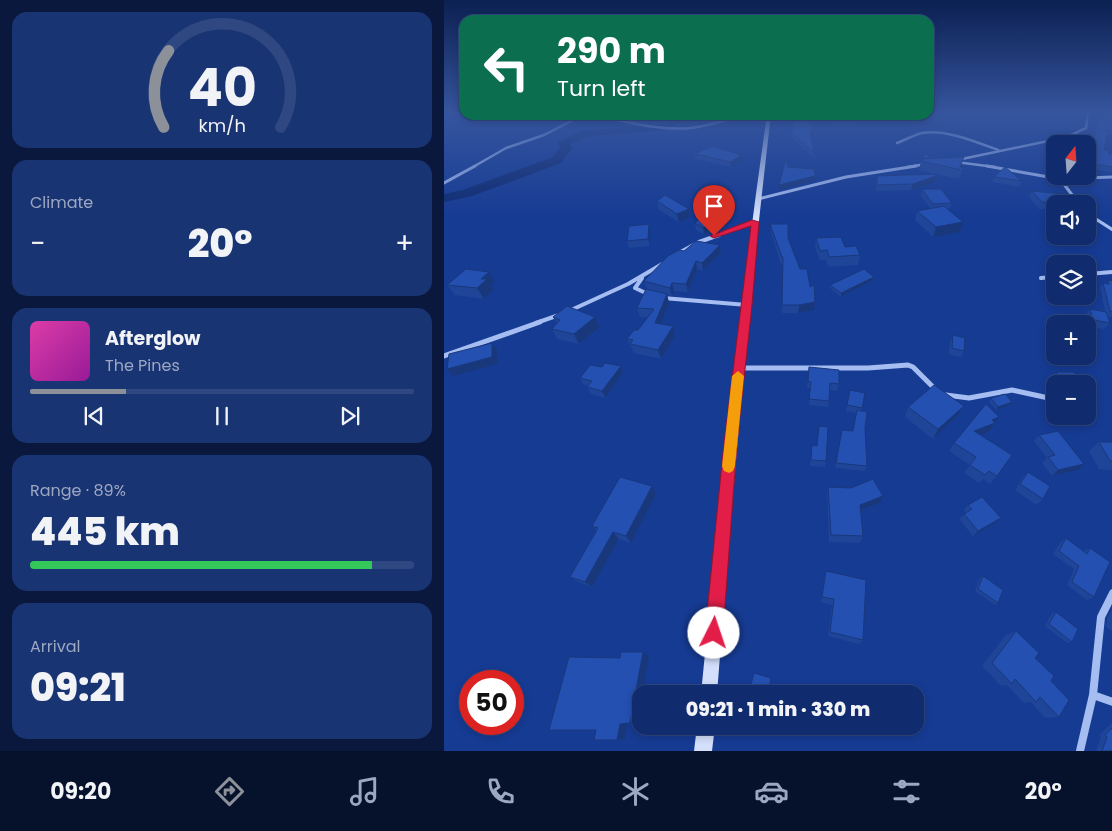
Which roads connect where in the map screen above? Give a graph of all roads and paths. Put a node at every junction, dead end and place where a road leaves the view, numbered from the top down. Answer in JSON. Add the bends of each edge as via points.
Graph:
{"nodes":[{"id":1,"x":512,"y":147,"type":"edge"},
{"id":2,"x":765,"y":147,"type":"edge"},
{"id":3,"x":989,"y":147,"type":"edge"},
{"id":4,"x":1014,"y":147,"type":"edge"},
{"id":5,"x":998,"y":150,"type":"junction"},
{"id":6,"x":928,"y":164,"type":"edge"},
{"id":7,"x":1046,"y":177,"type":"edge"},
{"id":8,"x":1112,"y":177,"type":"edge"},
{"id":9,"x":1096,"y":178,"type":"edge"},
{"id":10,"x":444,"y":183,"type":"edge"},
{"id":11,"x":1064,"y":185,"type":"edge"},
{"id":12,"x":1072,"y":195,"type":"edge"},
{"id":13,"x":758,"y":199,"type":"junction"},
{"id":14,"x":1096,"y":219,"type":"edge"},
{"id":15,"x":755,"y":222,"type":"junction"},
{"id":16,"x":1112,"y":230,"type":"edge"},
{"id":17,"x":652,"y":270,"type":"junction"},
{"id":18,"x":1112,"y":272,"type":"edge"},
{"id":19,"x":1096,"y":273,"type":"edge"},
{"id":20,"x":1041,"y":278,"type":"dead end"},
{"id":21,"x":1046,"y":278,"type":"edge"},
{"id":22,"x":653,"y":296,"type":"edge"},
{"id":23,"x":660,"y":297,"type":"edge"},
{"id":24,"x":747,"y":305,"type":"junction"},
{"id":25,"x":444,"y":356,"type":"edge"},
{"id":26,"x":739,"y":368,"type":"junction"},
{"id":27,"x":1046,"y":398,"type":"edge"},
{"id":28,"x":1112,"y":593,"type":"edge"},
{"id":29,"x":710,"y":685,"type":"edge"},
{"id":30,"x":1093,"y":695,"type":"junction"},
{"id":31,"x":1112,"y":702,"type":"edge"},
{"id":32,"x":705,"y":735,"type":"edge"},
{"id":33,"x":703,"y":751,"type":"edge"},
{"id":34,"x":1080,"y":751,"type":"edge"}],
"edges":[{"from":1,"to":10,"type":"street"},
{"from":2,"to":13,"type":"main road"},
{"from":3,"to":5,"type":"street"},
{"from":4,"to":5,"type":"street"},
{"from":5,"to":7,"type":"street","via":[[953,162]]},
{"from":6,"to":13,"type":"street","via":[[846,177]]},
{"from":8,"to":9,"type":"street"},
{"from":11,"to":12,"type":"street"},
{"from":13,"to":15,"type":"main road"},
{"from":14,"to":16,"type":"street"},
{"from":15,"to":17,"type":"street","via":[[699,242]]},
{"from":15,"to":24,"type":"main road"},
{"from":17,"to":22,"type":"street","via":[[635,288]]},
{"from":17,"to":25,"type":"street","via":[[576,308]]},
{"from":18,"to":19,"type":"street"},
{"from":20,"to":21,"type":"street"},
{"from":23,"to":24,"type":"street"},
{"from":24,"to":26,"type":"main road"},
{"from":26,"to":27,"type":"street","via":[[908,365],[937,390],[953,397],[974,398],[1008,390]]},
{"from":26,"to":29,"type":"main road"},
{"from":28,"to":30,"type":"street","via":[[1101,617]]},
{"from":30,"to":31,"type":"street"},
{"from":30,"to":34,"type":"street"},
{"from":32,"to":33,"type":"main road"}]}
